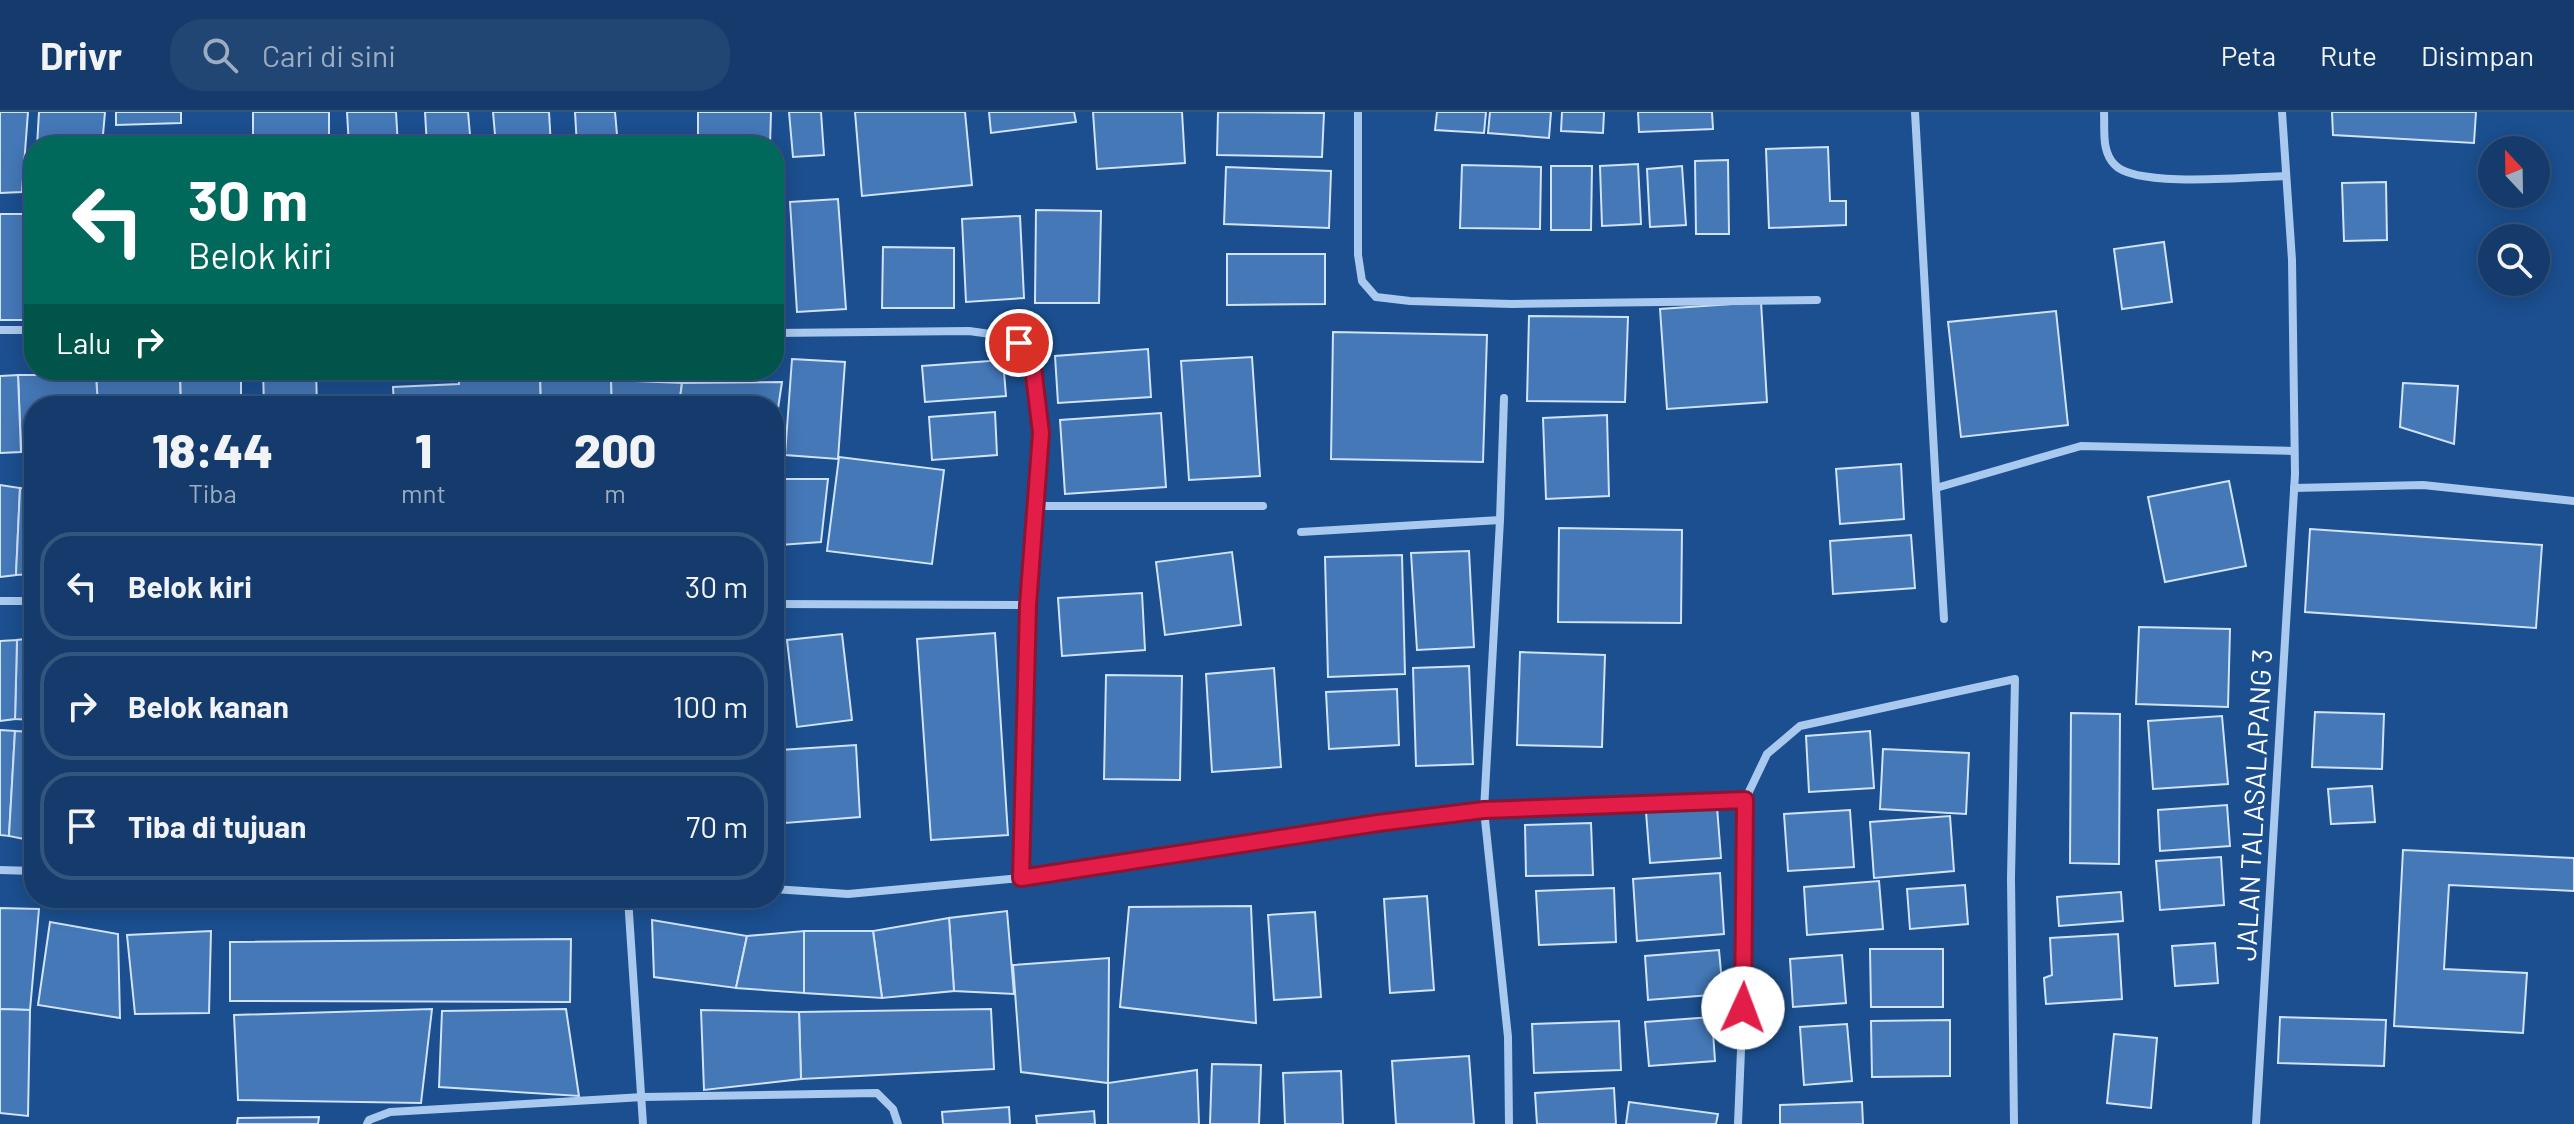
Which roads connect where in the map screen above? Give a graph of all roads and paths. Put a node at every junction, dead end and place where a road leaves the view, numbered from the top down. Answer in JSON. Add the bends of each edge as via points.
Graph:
{"nodes":[{"id":1,"x":1358,"y":112,"type":"edge"},
{"id":2,"x":1915,"y":112,"type":"edge"},
{"id":3,"x":2104,"y":112,"type":"edge"},
{"id":4,"x":2282,"y":112,"type":"edge"},
{"id":5,"x":2285,"y":176,"type":"junction"},
{"id":6,"x":1817,"y":300,"type":"dead end"},
{"id":7,"x":0,"y":330,"type":"edge"},
{"id":8,"x":24,"y":330,"type":"edge"},
{"id":9,"x":784,"y":333,"type":"edge"},
{"id":10,"x":1504,"y":398,"type":"dead end"},
{"id":11,"x":2294,"y":451,"type":"junction"},
{"id":12,"x":1936,"y":488,"type":"junction"},
{"id":13,"x":2294,"y":488,"type":"junction"},
{"id":14,"x":2574,"y":501,"type":"edge"},
{"id":15,"x":1034,"y":506,"type":"junction"},
{"id":16,"x":1263,"y":506,"type":"dead end"},
{"id":17,"x":1500,"y":520,"type":"junction"},
{"id":18,"x":1301,"y":532,"type":"dead end"},
{"id":19,"x":0,"y":601,"type":"edge"},
{"id":20,"x":24,"y":601,"type":"edge"},
{"id":21,"x":784,"y":604,"type":"edge"},
{"id":22,"x":1028,"y":605,"type":"junction"},
{"id":23,"x":1944,"y":619,"type":"dead end"},
{"id":24,"x":1745,"y":800,"type":"junction"},
{"id":25,"x":1484,"y":810,"type":"junction"},
{"id":26,"x":0,"y":870,"type":"edge"},
{"id":27,"x":24,"y":871,"type":"edge"},
{"id":28,"x":1021,"y":878,"type":"junction"},
{"id":29,"x":784,"y":890,"type":"edge"},
{"id":30,"x":629,"y":908,"type":"edge"},
{"id":31,"x":643,"y":1097,"type":"junction"},
{"id":32,"x":367,"y":1124,"type":"edge"},
{"id":33,"x":643,"y":1124,"type":"edge"},
{"id":34,"x":898,"y":1124,"type":"edge"},
{"id":35,"x":1509,"y":1124,"type":"edge"},
{"id":36,"x":1738,"y":1124,"type":"edge"},
{"id":37,"x":2014,"y":1124,"type":"edge"},
{"id":38,"x":2256,"y":1124,"type":"edge"}],
"edges":[{"from":1,"to":6,"type":"street","via":[[1358,255],[1362,281],[1376,297],[1512,304]]},
{"from":2,"to":12,"type":"street"},
{"from":3,"to":5,"type":"street","via":[[2108,157],[2129,174],[2170,179]]},
{"from":4,"to":5,"type":"street","name":"JALAN TALASALAPANG 3"},
{"from":5,"to":11,"type":"street","name":"JALAN TALASALAPANG 3","via":[[2292,260]]},
{"from":7,"to":8,"type":"street"},
{"from":9,"to":15,"type":"street","via":[[969,331],[1019,343],[1032,359],[1041,433]]},
{"from":10,"to":17,"type":"street"},
{"from":11,"to":12,"type":"street","via":[[2081,446]]},
{"from":11,"to":13,"type":"street","name":"JALAN TALASALAPANG 3"},
{"from":12,"to":23,"type":"street"},
{"from":13,"to":14,"type":"street","via":[[2423,485]]},
{"from":13,"to":38,"type":"street","name":"JALAN TALASALAPANG 3"},
{"from":15,"to":16,"type":"street"},
{"from":15,"to":22,"type":"street"},
{"from":17,"to":18,"type":"street"},
{"from":17,"to":25,"type":"street"},
{"from":19,"to":20,"type":"street"},
{"from":21,"to":22,"type":"street"},
{"from":22,"to":28,"type":"street"},
{"from":24,"to":25,"type":"street"},
{"from":24,"to":36,"type":"street"},
{"from":24,"to":37,"type":"street","via":[[1767,754],[1800,726],[2015,679]]},
{"from":25,"to":28,"type":"street"},
{"from":25,"to":35,"type":"street","via":[[1508,1037]]},
{"from":26,"to":27,"type":"street"},
{"from":28,"to":29,"type":"street","via":[[848,894]]},
{"from":30,"to":31,"type":"street"},
{"from":31,"to":32,"type":"street","via":[[390,1112]]},
{"from":31,"to":33,"type":"street"},
{"from":31,"to":34,"type":"street","via":[[877,1093],[893,1109]]}]}
